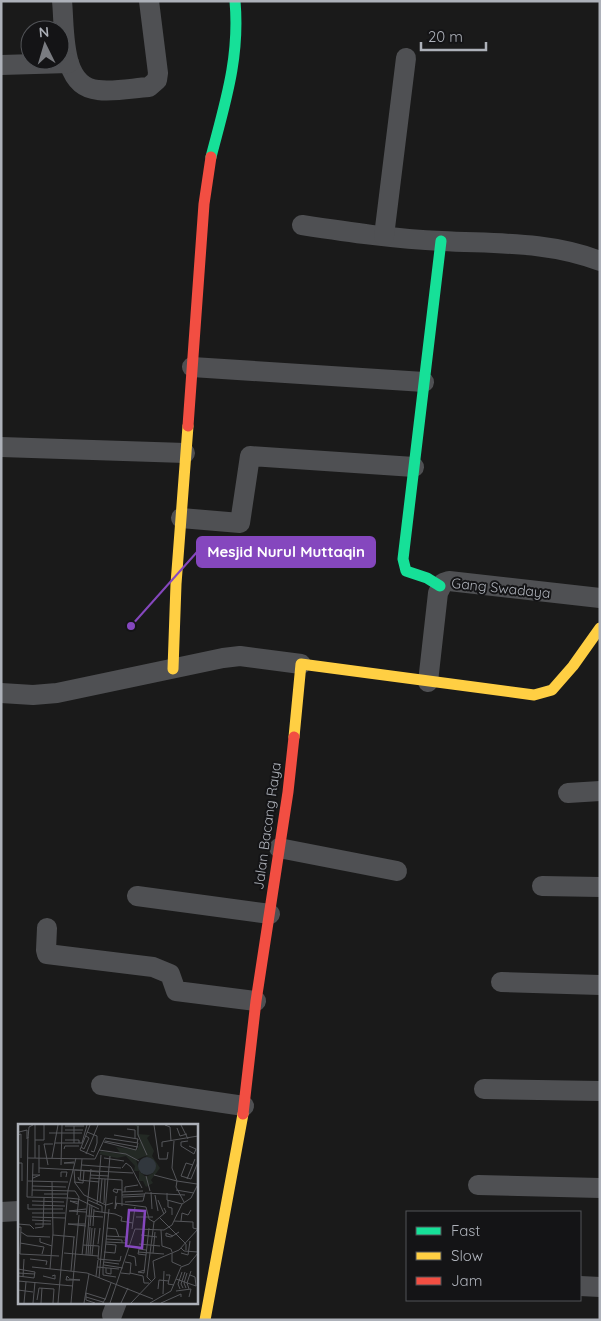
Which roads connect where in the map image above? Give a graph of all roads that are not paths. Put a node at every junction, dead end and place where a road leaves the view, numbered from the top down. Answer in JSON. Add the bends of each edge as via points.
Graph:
{"nodes":[{"id":1,"x":62,"y":1,"type":"edge"},
{"id":2,"x":148,"y":1,"type":"edge"},
{"id":3,"x":235,"y":1,"type":"edge"},
{"id":4,"x":64,"y":20,"type":"edge"},
{"id":5,"x":406,"y":58,"type":"dead end"},
{"id":6,"x":20,"y":64,"type":"edge"},
{"id":7,"x":1,"y":65,"type":"edge"},
{"id":8,"x":70,"y":65,"type":"edge"},
{"id":9,"x":302,"y":225,"type":"dead end"},
{"id":10,"x":384,"y":236,"type":"junction"},
{"id":11,"x":441,"y":241,"type":"junction"},
{"id":12,"x":600,"y":260,"type":"edge"},
{"id":13,"x":192,"y":367,"type":"junction"},
{"id":14,"x":424,"y":382,"type":"junction"},
{"id":15,"x":1,"y":447,"type":"edge"},
{"id":16,"x":185,"y":453,"type":"junction"},
{"id":17,"x":414,"y":467,"type":"junction"},
{"id":18,"x":181,"y":518,"type":"junction"},
{"id":19,"x":440,"y":586,"type":"junction"},
{"id":20,"x":600,"y":598,"type":"edge"},
{"id":21,"x":600,"y":628,"type":"edge"},
{"id":22,"x":301,"y":664,"type":"junction"},
{"id":23,"x":173,"y":669,"type":"junction"},
{"id":24,"x":428,"y":682,"type":"junction"},
{"id":25,"x":1,"y":693,"type":"edge"},
{"id":26,"x":600,"y":792,"type":"edge"},
{"id":27,"x":568,"y":793,"type":"dead end"},
{"id":28,"x":279,"y":848,"type":"junction"},
{"id":29,"x":397,"y":871,"type":"dead end"},
{"id":30,"x":542,"y":886,"type":"dead end"},
{"id":31,"x":600,"y":887,"type":"edge"},
{"id":32,"x":138,"y":896,"type":"dead end"},
{"id":33,"x":270,"y":914,"type":"junction"},
{"id":34,"x":47,"y":928,"type":"dead end"},
{"id":35,"x":501,"y":982,"type":"dead end"},
{"id":36,"x":600,"y":985,"type":"edge"},
{"id":37,"x":256,"y":1001,"type":"junction"},
{"id":38,"x":101,"y":1085,"type":"dead end"},
{"id":39,"x":484,"y":1089,"type":"dead end"},
{"id":40,"x":600,"y":1091,"type":"edge"},
{"id":41,"x":244,"y":1106,"type":"junction"},
{"id":42,"x":478,"y":1185,"type":"dead end"},
{"id":43,"x":600,"y":1188,"type":"edge"},
{"id":44,"x":18,"y":1211,"type":"edge"},
{"id":45,"x":1,"y":1212,"type":"edge"},
{"id":46,"x":581,"y":1286,"type":"edge"},
{"id":47,"x":600,"y":1287,"type":"edge"},
{"id":48,"x":203,"y":1293,"type":"edge"},
{"id":49,"x":206,"y":1320,"type":"edge"}],
"edges":[{"from":1,"to":4,"type":"street"},
{"from":2,"to":8,"type":"street","via":[[158,73],[157,80],[149,88],[98,90],[84,86],[76,80]]},
{"from":3,"to":13,"type":"street","via":[[238,42],[206,188]]},
{"from":5,"to":10,"type":"street"},
{"from":6,"to":7,"type":"street"},
{"from":9,"to":10,"type":"street"},
{"from":10,"to":11,"type":"street"},
{"from":11,"to":12,"type":"street","via":[[526,244],[559,248]]},
{"from":11,"to":14,"type":"street"},
{"from":13,"to":14,"type":"street"},
{"from":13,"to":16,"type":"street"},
{"from":14,"to":17,"type":"street"},
{"from":15,"to":16,"type":"street"},
{"from":16,"to":18,"type":"street"},
{"from":17,"to":18,"type":"street","via":[[250,456],[240,523]]},
{"from":17,"to":19,"type":"street","via":[[404,565],[411,574]]},
{"from":18,"to":23,"type":"street"},
{"from":19,"to":20,"type":"street","name":"Gang Swadaya","via":[[449,581]]},
{"from":19,"to":24,"type":"street","name":"Gang Swadaya"},
{"from":21,"to":24,"type":"street","via":[[552,690],[534,694]]},
{"from":22,"to":23,"type":"street","via":[[240,656]]},
{"from":22,"to":24,"type":"street"},
{"from":22,"to":28,"type":"street","name":"Jalan Bacang Raya"},
{"from":23,"to":25,"type":"street","via":[[57,693]]},
{"from":26,"to":27,"type":"street"},
{"from":28,"to":29,"type":"street"},
{"from":28,"to":33,"type":"street","name":"Jalan Bacang Raya"},
{"from":30,"to":31,"type":"street"},
{"from":32,"to":33,"type":"street"},
{"from":33,"to":37,"type":"street","name":"Jalan Bacang Raya"},
{"from":34,"to":37,"type":"street","via":[[47,954],[153,967],[170,974],[176,991]]},
{"from":35,"to":36,"type":"street"},
{"from":37,"to":41,"type":"street","name":"Jalan Bacang Raya"},
{"from":38,"to":41,"type":"street"},
{"from":39,"to":40,"type":"street"},
{"from":41,"to":48,"type":"street","name":"Jalan Bacang Raya"},
{"from":42,"to":43,"type":"street"},
{"from":44,"to":45,"type":"street"},
{"from":46,"to":47,"type":"street"},
{"from":48,"to":49,"type":"street","name":"Jalan Bacang Raya"}]}
